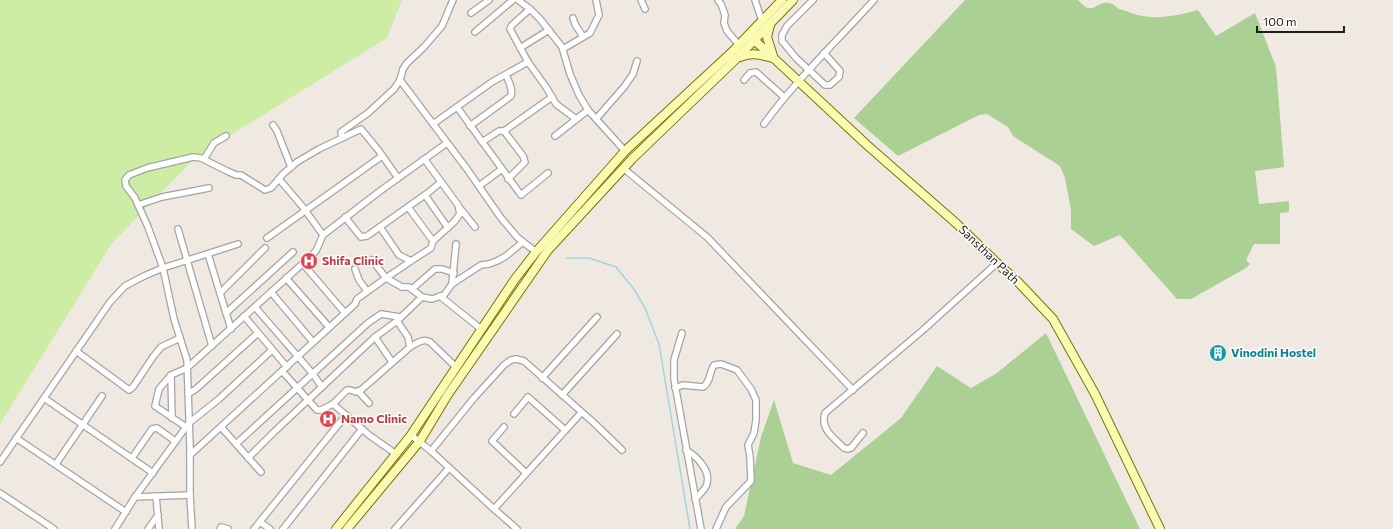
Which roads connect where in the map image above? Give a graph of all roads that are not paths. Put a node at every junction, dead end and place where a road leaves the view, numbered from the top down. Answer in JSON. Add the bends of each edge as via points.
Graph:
{"nodes":[{"id":1,"x":453,"y":0,"type":"edge"},
{"id":2,"x":489,"y":0,"type":"edge"},
{"id":3,"x":513,"y":0,"type":"edge"},
{"id":4,"x":518,"y":0,"type":"edge"},
{"id":5,"x":596,"y":0,"type":"edge"},
{"id":6,"x":641,"y":0,"type":"edge"},
{"id":7,"x":718,"y":0,"type":"edge"},
{"id":8,"x":755,"y":0,"type":"edge"},
{"id":9,"x":782,"y":0,"type":"edge"},
{"id":10,"x":793,"y":0,"type":"edge"},
{"id":11,"x":813,"y":0,"type":"edge"},
{"id":12,"x":874,"y":0,"type":"edge"},
{"id":13,"x":530,"y":9,"type":"junction"},
{"id":14,"x":644,"y":9,"type":"dead end"},
{"id":15,"x":471,"y":13,"type":"dead end"},
{"id":16,"x":573,"y":18,"type":"dead end"},
{"id":17,"x":766,"y":23,"type":"junction"},
{"id":18,"x":549,"y":30,"type":"junction"},
{"id":19,"x":475,"y":32,"type":"dead end"},
{"id":20,"x":583,"y":37,"type":"junction"},
{"id":21,"x":752,"y":37,"type":"junction"},
{"id":22,"x":739,"y":45,"type":"junction"},
{"id":23,"x":520,"y":48,"type":"junction"},
{"id":24,"x":563,"y":49,"type":"junction"},
{"id":25,"x":824,"y":53,"type":"junction"},
{"id":26,"x":774,"y":58,"type":"junction"},
{"id":27,"x":736,"y":59,"type":"junction"},
{"id":28,"x":637,"y":61,"type":"dead end"},
{"id":29,"x":528,"y":62,"type":"junction"},
{"id":30,"x":809,"y":69,"type":"junction"},
{"id":31,"x":506,"y":75,"type":"junction"},
{"id":32,"x":400,"y":80,"type":"junction"},
{"id":33,"x":744,"y":80,"type":"dead end"},
{"id":34,"x":799,"y":80,"type":"junction"},
{"id":35,"x":552,"y":97,"type":"junction"},
{"id":36,"x":784,"y":97,"type":"junction"},
{"id":37,"x":457,"y":107,"type":"junction"},
{"id":38,"x":588,"y":110,"type":"junction"},
{"id":39,"x":576,"y":119,"type":"junction"},
{"id":40,"x":596,"y":119,"type":"junction"},
{"id":41,"x":433,"y":124,"type":"junction"},
{"id":42,"x":764,"y":124,"type":"dead end"},
{"id":43,"x":273,"y":125,"type":"dead end"},
{"id":44,"x":470,"y":126,"type":"junction"},
{"id":45,"x":504,"y":131,"type":"junction"},
{"id":46,"x":226,"y":136,"type":"dead end"},
{"id":47,"x":555,"y":136,"type":"dead end"},
{"id":48,"x":342,"y":138,"type":"junction"},
{"id":49,"x":482,"y":142,"type":"junction"},
{"id":50,"x":447,"y":143,"type":"junction"},
{"id":51,"x":626,"y":151,"type":"junction"},
{"id":52,"x":382,"y":156,"type":"junction"},
{"id":53,"x":204,"y":159,"type":"junction"},
{"id":54,"x":425,"y":160,"type":"junction"},
{"id":55,"x":291,"y":167,"type":"junction"},
{"id":56,"x":623,"y":168,"type":"junction"},
{"id":57,"x":502,"y":170,"type":"junction"},
{"id":58,"x":548,"y":173,"type":"dead end"},
{"id":59,"x":398,"y":178,"type":"junction"},
{"id":60,"x":279,"y":179,"type":"junction"},
{"id":61,"x":508,"y":179,"type":"junction"},
{"id":62,"x":441,"y":182,"type":"junction"},
{"id":63,"x":479,"y":186,"type":"junction"},
{"id":64,"x":209,"y":188,"type":"dead end"},
{"id":65,"x":425,"y":195,"type":"junction"},
{"id":66,"x":138,"y":205,"type":"junction"},
{"id":67,"x":458,"y":205,"type":"junction"},
{"id":68,"x":408,"y":207,"type":"junction"},
{"id":69,"x":305,"y":210,"type":"junction"},
{"id":70,"x":346,"y":217,"type":"junction"},
{"id":71,"x":380,"y":227,"type":"junction"},
{"id":72,"x":475,"y":227,"type":"dead end"},
{"id":73,"x":448,"y":228,"type":"junction"},
{"id":74,"x":178,"y":229,"type":"dead end"},
{"id":75,"x":323,"y":234,"type":"junction"},
{"id":76,"x":267,"y":238,"type":"dead end"},
{"id":77,"x":433,"y":241,"type":"junction"},
{"id":78,"x":523,"y":242,"type":"junction"},
{"id":79,"x":238,"y":244,"type":"dead end"},
{"id":80,"x":456,"y":244,"type":"dead end"},
{"id":81,"x":265,"y":248,"type":"dead end"},
{"id":82,"x":293,"y":252,"type":"dead end"},
{"id":83,"x":536,"y":252,"type":"junction"},
{"id":84,"x":208,"y":254,"type":"junction"},
{"id":85,"x":187,"y":260,"type":"junction"},
{"id":86,"x":372,"y":260,"type":"dead end"},
{"id":87,"x":411,"y":261,"type":"junction"},
{"id":88,"x":997,"y":263,"type":"junction"},
{"id":89,"x":303,"y":264,"type":"junction"},
{"id":90,"x":163,"y":268,"type":"junction"},
{"id":91,"x":355,"y":268,"type":"dead end"},
{"id":92,"x":454,"y":273,"type":"junction"},
{"id":93,"x":286,"y":278,"type":"junction"},
{"id":94,"x":386,"y":278,"type":"junction"},
{"id":95,"x":452,"y":284,"type":"junction"},
{"id":96,"x":412,"y":290,"type":"junction"},
{"id":97,"x":367,"y":291,"type":"junction"},
{"id":98,"x":271,"y":292,"type":"junction"},
{"id":99,"x":220,"y":293,"type":"junction"},
{"id":100,"x":440,"y":296,"type":"junction"},
{"id":101,"x":422,"y":297,"type":"junction"},
{"id":102,"x":255,"y":307,"type":"junction"},
{"id":103,"x":345,"y":313,"type":"junction"},
{"id":104,"x":226,"y":314,"type":"junction"},
{"id":105,"x":244,"y":316,"type":"junction"},
{"id":106,"x":597,"y":317,"type":"dead end"},
{"id":107,"x":398,"y":319,"type":"junction"},
{"id":108,"x":329,"y":327,"type":"junction"},
{"id":109,"x":231,"y":329,"type":"junction"},
{"id":110,"x":481,"y":329,"type":"junction"},
{"id":111,"x":258,"y":333,"type":"junction"},
{"id":112,"x":682,"y":333,"type":"dead end"},
{"id":113,"x":617,"y":334,"type":"dead end"},
{"id":114,"x":375,"y":336,"type":"junction"},
{"id":115,"x":180,"y":338,"type":"junction"},
{"id":116,"x":313,"y":342,"type":"junction"},
{"id":117,"x":212,"y":346,"type":"junction"},
{"id":118,"x":410,"y":347,"type":"junction"},
{"id":119,"x":272,"y":350,"type":"junction"},
{"id":120,"x":76,"y":352,"type":"junction"},
{"id":121,"x":298,"y":356,"type":"junction"},
{"id":122,"x":392,"y":362,"type":"junction"},
{"id":123,"x":456,"y":367,"type":"junction"},
{"id":124,"x":187,"y":368,"type":"junction"},
{"id":125,"x":284,"y":369,"type":"junction"},
{"id":126,"x":313,"y":374,"type":"junction"},
{"id":127,"x":170,"y":375,"type":"junction"},
{"id":128,"x":542,"y":378,"type":"junction"},
{"id":129,"x":322,"y":387,"type":"junction"},
{"id":130,"x":297,"y":388,"type":"junction"},
{"id":131,"x":675,"y":388,"type":"junction"},
{"id":132,"x":853,"y":390,"type":"junction"},
{"id":133,"x":358,"y":391,"type":"junction"},
{"id":134,"x":188,"y":394,"type":"junction"},
{"id":135,"x":562,"y":395,"type":"junction"},
{"id":136,"x":102,"y":396,"type":"dead end"},
{"id":137,"x":44,"y":398,"type":"junction"},
{"id":138,"x":308,"y":400,"type":"junction"},
{"id":139,"x":369,"y":403,"type":"dead end"},
{"id":140,"x":333,"y":404,"type":"junction"},
{"id":141,"x":581,"y":413,"type":"junction"},
{"id":142,"x":514,"y":414,"type":"dead end"},
{"id":143,"x":346,"y":415,"type":"junction"},
{"id":144,"x":172,"y":418,"type":"junction"},
{"id":145,"x":83,"y":425,"type":"junction"},
{"id":146,"x":187,"y":425,"type":"junction"},
{"id":147,"x":221,"y":427,"type":"junction"},
{"id":148,"x":504,"y":427,"type":"dead end"},
{"id":149,"x":362,"y":429,"type":"junction"},
{"id":150,"x":565,"y":430,"type":"junction"},
{"id":151,"x":863,"y":433,"type":"dead end"},
{"id":152,"x":411,"y":435,"type":"junction"},
{"id":153,"x":16,"y":438,"type":"junction"},
{"id":154,"x":175,"y":441,"type":"junction"},
{"id":155,"x":420,"y":441,"type":"junction"},
{"id":156,"x":236,"y":444,"type":"junction"},
{"id":157,"x":622,"y":450,"type":"dead end"},
{"id":158,"x":686,"y":450,"type":"junction"},
{"id":159,"x":431,"y":451,"type":"junction"},
{"id":160,"x":396,"y":454,"type":"junction"},
{"id":161,"x":190,"y":455,"type":"junction"},
{"id":162,"x":132,"y":458,"type":"junction"},
{"id":163,"x":248,"y":458,"type":"junction"},
{"id":164,"x":0,"y":462,"type":"edge"},
{"id":165,"x":56,"y":464,"type":"junction"},
{"id":166,"x":449,"y":468,"type":"junction"},
{"id":167,"x":153,"y":472,"type":"junction"},
{"id":168,"x":261,"y":472,"type":"dead end"},
{"id":169,"x":526,"y":473,"type":"junction"},
{"id":170,"x":0,"y":493,"type":"edge"},
{"id":171,"x":190,"y":495,"type":"junction"},
{"id":172,"x":156,"y":496,"type":"junction"},
{"id":173,"x":135,"y":497,"type":"junction"},
{"id":174,"x":695,"y":499,"type":"junction"},
{"id":175,"x":494,"y":509,"type":"junction"},
{"id":176,"x":126,"y":512,"type":"junction"},
{"id":177,"x":159,"y":514,"type":"junction"},
{"id":178,"x":260,"y":522,"type":"junction"},
{"id":179,"x":54,"y":529,"type":"edge"},
{"id":180,"x":115,"y":529,"type":"edge"},
{"id":181,"x":148,"y":529,"type":"edge"},
{"id":182,"x":159,"y":529,"type":"edge"},
{"id":183,"x":192,"y":529,"type":"edge"},
{"id":184,"x":220,"y":529,"type":"edge"},
{"id":185,"x":228,"y":529,"type":"edge"},
{"id":186,"x":254,"y":529,"type":"edge"},
{"id":187,"x":270,"y":529,"type":"edge"},
{"id":188,"x":283,"y":529,"type":"edge"},
{"id":189,"x":336,"y":529,"type":"edge"},
{"id":190,"x":347,"y":529,"type":"edge"},
{"id":191,"x":395,"y":529,"type":"edge"},
{"id":192,"x":518,"y":529,"type":"edge"},
{"id":193,"x":701,"y":529,"type":"edge"},
{"id":194,"x":716,"y":529,"type":"edge"},
{"id":195,"x":1160,"y":529,"type":"edge"}],
"edges":[{"from":1,"to":32,"type":"street","via":[[442,26],[424,48],[407,63]]},
{"from":2,"to":15,"type":"street"},
{"from":3,"to":19,"type":"street"},
{"from":4,"to":13,"type":"street"},
{"from":5,"to":20,"type":"street","via":[[599,15],[590,33]]},
{"from":6,"to":14,"type":"street"},
{"from":7,"to":22,"type":"street","via":[[725,15],[727,31]]},
{"from":8,"to":17,"type":"street"},
{"from":9,"to":17,"type":"main road"},
{"from":10,"to":17,"type":"main road"},
{"from":11,"to":30,"type":"street","via":[[787,26],[782,35],[788,50]]},
{"from":12,"to":25,"type":"street"},
{"from":13,"to":18,"type":"street"},
{"from":13,"to":23,"type":"street","via":[[510,29]]},
{"from":16,"to":20,"type":"street"},
{"from":17,"to":21,"type":"main road"},
{"from":17,"to":26,"type":"main road","via":[[767,37]]},
{"from":18,"to":23,"type":"street"},
{"from":18,"to":24,"type":"street"},
{"from":20,"to":24,"type":"street"},
{"from":21,"to":22,"type":"main road"},
{"from":21,"to":26,"type":"main road","name":"Sansthan Path"},
{"from":21,"to":27,"type":"main road"},
{"from":22,"to":51,"type":"main road"},
{"from":23,"to":29,"type":"street"},
{"from":24,"to":38,"type":"street","via":[[570,74]]},
{"from":25,"to":30,"type":"street"},
{"from":25,"to":30,"type":"street","via":[[840,71],[834,82],[825,85]]},
{"from":26,"to":27,"type":"main road","via":[[749,54]]},
{"from":26,"to":34,"type":"main road","name":"Sansthan Path"},
{"from":27,"to":56,"type":"main road"},
{"from":28,"to":40,"type":"street","via":[[633,74]]},
{"from":29,"to":31,"type":"street"},
{"from":29,"to":35,"type":"street"},
{"from":30,"to":34,"type":"street"},
{"from":31,"to":37,"type":"street"},
{"from":31,"to":44,"type":"street","via":[[511,87],[511,96]]},
{"from":32,"to":41,"type":"street"},
{"from":32,"to":48,"type":"street","via":[[379,103],[341,132]]},
{"from":33,"to":36,"type":"street","via":[[750,73],[756,72]]},
{"from":34,"to":36,"type":"street"},
{"from":34,"to":88,"type":"main road","name":"Sansthan Path","via":[[867,145],[958,224]]},
{"from":35,"to":39,"type":"street","via":[[556,104]]},
{"from":35,"to":45,"type":"street"},
{"from":36,"to":42,"type":"street"},
{"from":37,"to":41,"type":"street"},
{"from":37,"to":44,"type":"street"},
{"from":38,"to":39,"type":"street"},
{"from":38,"to":40,"type":"street"},
{"from":39,"to":47,"type":"street"},
{"from":40,"to":51,"type":"street"},
{"from":41,"to":50,"type":"street"},
{"from":43,"to":55,"type":"street"},
{"from":44,"to":49,"type":"street"},
{"from":45,"to":49,"type":"street","via":[[499,131]]},
{"from":45,"to":61,"type":"street","via":[[525,162]]},
{"from":46,"to":53,"type":"street","via":[[214,143]]},
{"from":48,"to":52,"type":"street","via":[[361,129]]},
{"from":48,"to":55,"type":"street"},
{"from":49,"to":57,"type":"street"},
{"from":50,"to":54,"type":"street"},
{"from":50,"to":63,"type":"street"},
{"from":51,"to":83,"type":"main road"},
{"from":52,"to":59,"type":"street"},
{"from":52,"to":69,"type":"street"},
{"from":53,"to":60,"type":"street","via":[[236,175],[242,175],[265,190],[271,188]]},
{"from":53,"to":66,"type":"street","via":[[193,157],[129,174],[125,180],[126,186]]},
{"from":54,"to":59,"type":"street"},
{"from":54,"to":62,"type":"street"},
{"from":55,"to":60,"type":"street"},
{"from":56,"to":132,"type":"street","via":[[707,237]]},
{"from":56,"to":155,"type":"main road","via":[[548,250],[447,396]]},
{"from":57,"to":61,"type":"street"},
{"from":57,"to":63,"type":"street"},
{"from":58,"to":61,"type":"street","via":[[521,195]]},
{"from":59,"to":70,"type":"street"},
{"from":60,"to":69,"type":"street"},
{"from":62,"to":65,"type":"street"},
{"from":62,"to":67,"type":"street"},
{"from":63,"to":78,"type":"street","via":[[501,218]]},
{"from":64,"to":66,"type":"street","via":[[162,197]]},
{"from":65,"to":68,"type":"street"},
{"from":65,"to":73,"type":"street"},
{"from":66,"to":90,"type":"street"},
{"from":67,"to":72,"type":"street"},
{"from":67,"to":73,"type":"street","via":[[460,214]]},
{"from":68,"to":71,"type":"street"},
{"from":68,"to":77,"type":"street"},
{"from":69,"to":75,"type":"street"},
{"from":69,"to":76,"type":"street"},
{"from":70,"to":71,"type":"street","via":[[361,237]]},
{"from":70,"to":75,"type":"street"},
{"from":71,"to":87,"type":"street","via":[[399,255]]},
{"from":73,"to":77,"type":"street"},
{"from":74,"to":85,"type":"street"},
{"from":75,"to":89,"type":"street","via":[[316,251]]},
{"from":77,"to":87,"type":"street","via":[[431,248]]},
{"from":78,"to":83,"type":"street"},
{"from":78,"to":95,"type":"street","via":[[497,262],[481,265]]},
{"from":79,"to":84,"type":"street"},
{"from":80,"to":92,"type":"street"},
{"from":81,"to":99,"type":"street"},
{"from":82,"to":104,"type":"street"},
{"from":83,"to":110,"type":"main road"},
{"from":84,"to":85,"type":"street"},
{"from":84,"to":99,"type":"street"},
{"from":85,"to":90,"type":"street"},
{"from":85,"to":117,"type":"street"},
{"from":86,"to":94,"type":"street"},
{"from":87,"to":94,"type":"street"},
{"from":88,"to":132,"type":"street"},
{"from":88,"to":195,"type":"main road","name":"Sansthan Path","via":[[1053,318],[1095,394]]},
{"from":89,"to":93,"type":"street"},
{"from":89,"to":103,"type":"street"},
{"from":90,"to":115,"type":"street"},
{"from":90,"to":120,"type":"street","via":[[125,286],[110,302]]},
{"from":91,"to":97,"type":"street","via":[[359,280]]},
{"from":92,"to":95,"type":"street"},
{"from":92,"to":96,"type":"street","via":[[434,269]]},
{"from":93,"to":98,"type":"street"},
{"from":93,"to":108,"type":"street"},
{"from":94,"to":96,"type":"street"},
{"from":94,"to":97,"type":"street"},
{"from":95,"to":100,"type":"street","via":[[444,295]]},
{"from":96,"to":101,"type":"street"},
{"from":97,"to":103,"type":"street","via":[[356,299],[355,304]]},
{"from":98,"to":102,"type":"street"},
{"from":98,"to":116,"type":"street"},
{"from":99,"to":104,"type":"street"},
{"from":100,"to":101,"type":"street","via":[[432,299]]},
{"from":100,"to":110,"type":"street"},
{"from":101,"to":107,"type":"street"},
{"from":102,"to":105,"type":"street"},
{"from":102,"to":121,"type":"street"},
{"from":103,"to":108,"type":"street"},
{"from":104,"to":109,"type":"street"},
{"from":105,"to":109,"type":"street"},
{"from":105,"to":111,"type":"street"},
{"from":106,"to":128,"type":"street"},
{"from":107,"to":114,"type":"street"},
{"from":107,"to":118,"type":"street","via":[[408,337]]},
{"from":107,"to":126,"type":"street","via":[[381,314]]},
{"from":108,"to":116,"type":"street"},
{"from":109,"to":117,"type":"street"},
{"from":110,"to":123,"type":"main road"},
{"from":111,"to":119,"type":"street"},
{"from":111,"to":134,"type":"street"},
{"from":112,"to":131,"type":"street","via":[[674,360]]},
{"from":113,"to":135,"type":"street"},
{"from":114,"to":122,"type":"street"},
{"from":114,"to":129,"type":"street"},
{"from":115,"to":120,"type":"street","via":[[161,347],[129,390]]},
{"from":115,"to":124,"type":"street"},
{"from":116,"to":121,"type":"street"},
{"from":117,"to":124,"type":"street"},
{"from":118,"to":122,"type":"street"},
{"from":118,"to":123,"type":"street","via":[[426,340]]},
{"from":119,"to":125,"type":"street"},
{"from":119,"to":146,"type":"street"},
{"from":120,"to":137,"type":"street"},
{"from":121,"to":125,"type":"street"},
{"from":121,"to":126,"type":"street"},
{"from":122,"to":133,"type":"street"},
{"from":123,"to":152,"type":"main road"},
{"from":124,"to":127,"type":"street"},
{"from":124,"to":134,"type":"street"},
{"from":125,"to":130,"type":"street"},
{"from":125,"to":147,"type":"street"},
{"from":126,"to":129,"type":"street"},
{"from":126,"to":130,"type":"street"},
{"from":127,"to":144,"type":"street"},
{"from":127,"to":144,"type":"street","via":[[158,389],[155,406]]},
{"from":128,"to":135,"type":"street"},
{"from":128,"to":159,"type":"street","via":[[524,361],[511,360],[474,398]]},
{"from":129,"to":138,"type":"street"},
{"from":130,"to":138,"type":"street"},
{"from":130,"to":156,"type":"street"},
{"from":131,"to":158,"type":"street"},
{"from":131,"to":194,"type":"street","via":[[683,385],[704,386],[708,383],[714,365],[721,364],[737,370],[756,400],[754,433],[748,445],[751,481],[726,507]]},
{"from":132,"to":151,"type":"street","via":[[825,413],[822,421],[825,428],[847,449],[851,448]]},
{"from":133,"to":139,"type":"street"},
{"from":133,"to":140,"type":"street","via":[[347,390]]},
{"from":134,"to":146,"type":"street"},
{"from":135,"to":141,"type":"street"},
{"from":136,"to":145,"type":"street"},
{"from":137,"to":145,"type":"street"},
{"from":137,"to":153,"type":"street"},
{"from":138,"to":140,"type":"street","via":[[317,410]]},
{"from":138,"to":163,"type":"street"},
{"from":140,"to":143,"type":"street"},
{"from":141,"to":150,"type":"street"},
{"from":141,"to":157,"type":"street"},
{"from":142,"to":150,"type":"street","via":[[528,396]]},
{"from":143,"to":149,"type":"street"},
{"from":143,"to":178,"type":"street"},
{"from":144,"to":146,"type":"street"},
{"from":145,"to":162,"type":"street"},
{"from":145,"to":165,"type":"street"},
{"from":146,"to":154,"type":"street"},
{"from":146,"to":161,"type":"street"},
{"from":147,"to":156,"type":"street"},
{"from":147,"to":161,"type":"street"},
{"from":148,"to":169,"type":"street","via":[[492,442]]},
{"from":149,"to":160,"type":"street"},
{"from":149,"to":188,"type":"street"},
{"from":150,"to":169,"type":"street"},
{"from":152,"to":155,"type":"street"},
{"from":152,"to":160,"type":"main road"},
{"from":153,"to":164,"type":"street"},
{"from":153,"to":165,"type":"street"},
{"from":154,"to":162,"type":"street","via":[[157,428],[152,429]]},
{"from":154,"to":167,"type":"street"},
{"from":155,"to":159,"type":"street"},
{"from":155,"to":190,"type":"main road"},
{"from":156,"to":163,"type":"street"},
{"from":158,"to":174,"type":"street"},
{"from":158,"to":174,"type":"street","via":[[700,461],[708,478],[707,485]]},
{"from":159,"to":166,"type":"street"},
{"from":160,"to":189,"type":"main road"},
{"from":161,"to":171,"type":"street"},
{"from":162,"to":167,"type":"street"},
{"from":163,"to":168,"type":"street"},
{"from":165,"to":176,"type":"street"},
{"from":166,"to":175,"type":"street"},
{"from":166,"to":191,"type":"street"},
{"from":167,"to":173,"type":"street"},
{"from":169,"to":175,"type":"street"},
{"from":170,"to":179,"type":"street"},
{"from":171,"to":172,"type":"street"},
{"from":171,"to":183,"type":"street"},
{"from":172,"to":173,"type":"street"},
{"from":172,"to":177,"type":"street"},
{"from":173,"to":176,"type":"street"},
{"from":174,"to":193,"type":"street"},
{"from":175,"to":192,"type":"street"},
{"from":176,"to":180,"type":"street"},
{"from":177,"to":181,"type":"street"},
{"from":177,"to":182,"type":"street"},
{"from":178,"to":186,"type":"street"},
{"from":178,"to":187,"type":"street"},
{"from":184,"to":185,"type":"street"}]}
